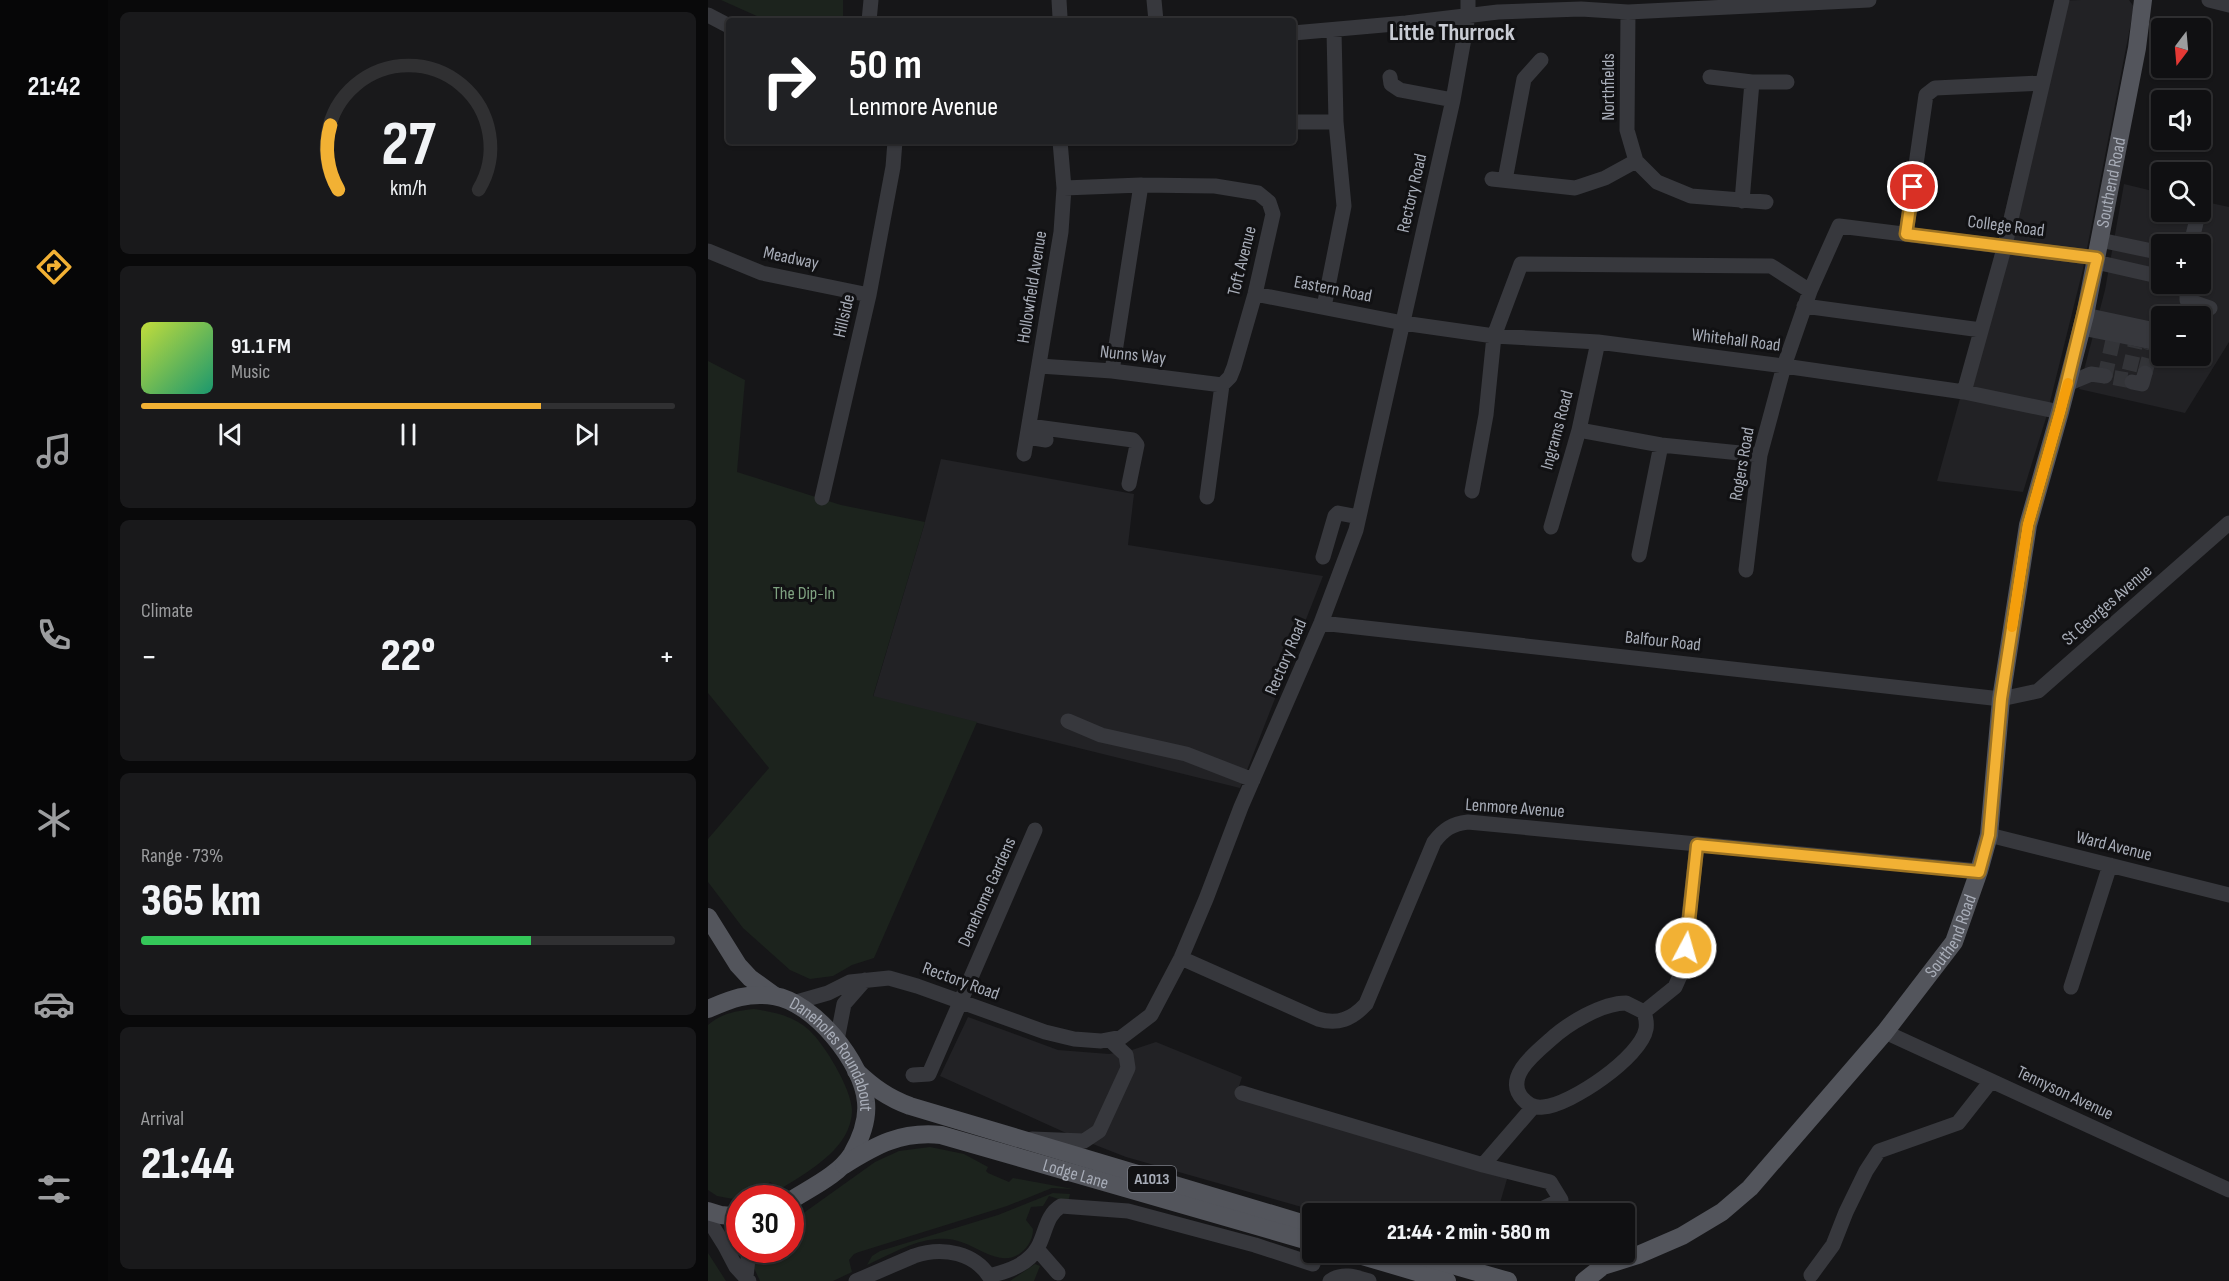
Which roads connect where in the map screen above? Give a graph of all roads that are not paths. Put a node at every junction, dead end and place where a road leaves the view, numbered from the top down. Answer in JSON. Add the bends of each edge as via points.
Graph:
{"nodes":[{"id":1,"x":871,"y":0,"type":"edge"},
{"id":2,"x":1059,"y":0,"type":"edge"},
{"id":3,"x":1154,"y":0,"type":"edge"},
{"id":4,"x":1468,"y":0,"type":"edge"},
{"id":5,"x":1869,"y":0,"type":"edge"},
{"id":6,"x":2062,"y":0,"type":"edge"},
{"id":7,"x":2144,"y":0,"type":"edge"},
{"id":8,"x":2209,"y":0,"type":"edge"},
{"id":9,"x":1718,"y":4,"type":"edge"},
{"id":10,"x":2229,"y":4,"type":"edge"},
{"id":11,"x":1628,"y":12,"type":"junction"},
{"id":12,"x":708,"y":15,"type":"edge"},
{"id":13,"x":1468,"y":16,"type":"junction"},
{"id":14,"x":1060,"y":17,"type":"dead end"},
{"id":15,"x":869,"y":18,"type":"edge"},
{"id":16,"x":1156,"y":18,"type":"edge"},
{"id":17,"x":726,"y":24,"type":"edge"},
{"id":18,"x":1334,"y":31,"type":"junction"},
{"id":19,"x":1296,"y":33,"type":"edge"},
{"id":20,"x":1541,"y":60,"type":"dead end"},
{"id":21,"x":1390,"y":77,"type":"dead end"},
{"id":22,"x":1710,"y":77,"type":"dead end"},
{"id":23,"x":1752,"y":82,"type":"junction"},
{"id":24,"x":1787,"y":82,"type":"dead end"},
{"id":25,"x":2042,"y":82,"type":"junction"},
{"id":26,"x":1453,"y":100,"type":"junction"},
{"id":27,"x":1296,"y":122,"type":"edge"},
{"id":28,"x":1336,"y":122,"type":"junction"},
{"id":29,"x":895,"y":144,"type":"edge"},
{"id":30,"x":1060,"y":144,"type":"edge"},
{"id":31,"x":1636,"y":161,"type":"junction"},
{"id":32,"x":1141,"y":185,"type":"junction"},
{"id":33,"x":1064,"y":188,"type":"junction"},
{"id":34,"x":1742,"y":201,"type":"junction"},
{"id":35,"x":1766,"y":202,"type":"dead end"},
{"id":36,"x":1839,"y":226,"type":"joint"},
{"id":37,"x":1906,"y":234,"type":"junction"},
{"id":38,"x":2006,"y":245,"type":"junction"},
{"id":39,"x":708,"y":251,"type":"edge"},
{"id":40,"x":2151,"y":253,"type":"edge"},
{"id":41,"x":2097,"y":254,"type":"junction"},
{"id":42,"x":2151,"y":273,"type":"edge"},
{"id":43,"x":1810,"y":291,"type":"junction"},
{"id":44,"x":1255,"y":294,"type":"junction"},
{"id":45,"x":2187,"y":294,"type":"edge"},
{"id":46,"x":869,"y":295,"type":"junction"},
{"id":47,"x":1804,"y":306,"type":"junction"},
{"id":48,"x":2204,"y":306,"type":"edge"},
{"id":49,"x":1324,"y":307,"type":"junction"},
{"id":50,"x":2083,"y":322,"type":"junction"},
{"id":51,"x":1403,"y":323,"type":"junction"},
{"id":52,"x":1981,"y":330,"type":"junction"},
{"id":53,"x":2151,"y":330,"type":"edge"},
{"id":54,"x":1494,"y":336,"type":"junction"},
{"id":55,"x":1598,"y":342,"type":"junction"},
{"id":56,"x":2134,"y":342,"type":"edge"},
{"id":57,"x":1040,"y":366,"type":"junction"},
{"id":58,"x":1784,"y":366,"type":"junction"},
{"id":59,"x":1112,"y":371,"type":"junction"},
{"id":60,"x":2145,"y":373,"type":"tunnel mouth"},
{"id":61,"x":2104,"y":376,"type":"dead end"},
{"id":62,"x":2132,"y":382,"type":"dead end"},
{"id":63,"x":2067,"y":384,"type":"junction"},
{"id":64,"x":1222,"y":385,"type":"junction"},
{"id":65,"x":1964,"y":392,"type":"junction"},
{"id":66,"x":2060,"y":412,"type":"junction"},
{"id":67,"x":1579,"y":430,"type":"junction"},
{"id":68,"x":1028,"y":431,"type":"junction"},
{"id":69,"x":1046,"y":440,"type":"dead end"},
{"id":70,"x":1661,"y":445,"type":"junction"},
{"id":71,"x":1023,"y":454,"type":"dead end"},
{"id":72,"x":1760,"y":455,"type":"junction"},
{"id":73,"x":1129,"y":484,"type":"dead end"},
{"id":74,"x":1472,"y":491,"type":"dead end"},
{"id":75,"x":1207,"y":497,"type":"dead end"},
{"id":76,"x":822,"y":498,"type":"dead end"},
{"id":77,"x":1359,"y":517,"type":"junction"},
{"id":78,"x":2229,"y":523,"type":"edge"},
{"id":79,"x":1551,"y":527,"type":"dead end"},
{"id":80,"x":1639,"y":555,"type":"dead end"},
{"id":81,"x":1323,"y":557,"type":"dead end"},
{"id":82,"x":1746,"y":570,"type":"dead end"},
{"id":83,"x":1321,"y":622,"type":"junction"},
{"id":84,"x":2001,"y":699,"type":"junction"},
{"id":85,"x":1068,"y":721,"type":"dead end"},
{"id":86,"x":1253,"y":780,"type":"junction"},
{"id":87,"x":1035,"y":830,"type":"dead end"},
{"id":88,"x":1989,"y":835,"type":"junction"},
{"id":89,"x":1697,"y":845,"type":"junction"},
{"id":90,"x":2110,"y":865,"type":"junction"},
{"id":91,"x":1979,"y":872,"type":"junction"},
{"id":92,"x":2229,"y":895,"type":"edge"},
{"id":93,"x":708,"y":917,"type":"edge"},
{"id":94,"x":1181,"y":958,"type":"junction"},
{"id":95,"x":865,"y":980,"type":"junction"},
{"id":96,"x":2071,"y":987,"type":"dead end"},
{"id":97,"x":775,"y":996,"type":"junction"},
{"id":98,"x":960,"y":1001,"type":"junction"},
{"id":99,"x":792,"y":1004,"type":"junction"},
{"id":100,"x":708,"y":1009,"type":"edge"},
{"id":101,"x":1644,"y":1012,"type":"junction"},
{"id":102,"x":1885,"y":1032,"type":"junction"},
{"id":103,"x":837,"y":1040,"type":"junction"},
{"id":104,"x":1110,"y":1040,"type":"junction"},
{"id":105,"x":856,"y":1071,"type":"junction"},
{"id":106,"x":913,"y":1075,"type":"dead end"},
{"id":107,"x":1990,"y":1080,"type":"junction"},
{"id":108,"x":1242,"y":1093,"type":"dead end"},
{"id":109,"x":1533,"y":1107,"type":"junction"},
{"id":110,"x":1014,"y":1138,"type":"junction"},
{"id":111,"x":844,"y":1165,"type":"junction"},
{"id":112,"x":1483,"y":1165,"type":"junction"},
{"id":113,"x":2229,"y":1190,"type":"edge"},
{"id":114,"x":804,"y":1192,"type":"edge"},
{"id":115,"x":1554,"y":1203,"type":"edge"},
{"id":116,"x":708,"y":1211,"type":"edge"},
{"id":117,"x":726,"y":1216,"type":"edge"},
{"id":118,"x":708,"y":1219,"type":"edge"},
{"id":119,"x":1302,"y":1223,"type":"edge"},
{"id":120,"x":1302,"y":1239,"type":"edge"},
{"id":121,"x":1037,"y":1249,"type":"junction"},
{"id":122,"x":1638,"y":1255,"type":"junction"},
{"id":123,"x":748,"y":1263,"type":"edge"},
{"id":124,"x":1386,"y":1263,"type":"edge"},
{"id":125,"x":1445,"y":1263,"type":"edge"},
{"id":126,"x":1313,"y":1264,"type":"dead end"},
{"id":127,"x":1058,"y":1273,"type":"dead end"},
{"id":128,"x":1811,"y":1275,"type":"dead end"},
{"id":129,"x":747,"y":1279,"type":"edge"},
{"id":130,"x":991,"y":1279,"type":"edge"},
{"id":131,"x":1333,"y":1279,"type":"edge"},
{"id":132,"x":856,"y":1281,"type":"edge"},
{"id":133,"x":1369,"y":1281,"type":"edge"},
{"id":134,"x":1447,"y":1281,"type":"edge"},
{"id":135,"x":1508,"y":1281,"type":"edge"},
{"id":136,"x":1584,"y":1281,"type":"edge"},
{"id":137,"x":1608,"y":1281,"type":"edge"}],
"edges":[{"from":1,"to":15,"type":"street"},
{"from":2,"to":14,"type":"street"},
{"from":3,"to":16,"type":"street"},
{"from":4,"to":13,"type":"street","name":"Rectory Road"},
{"from":5,"to":9,"type":"street"},
{"from":6,"to":25,"type":"street"},
{"from":7,"to":41,"type":"main road","name":"Southend Road"},
{"from":8,"to":10,"type":"street"},
{"from":9,"to":11,"type":"street"},
{"from":11,"to":13,"type":"street","via":[[1581,9]]},
{"from":11,"to":31,"type":"street","name":"Northfields","via":[[1627,130]]},
{"from":12,"to":17,"type":"street"},
{"from":13,"to":18,"type":"street"},
{"from":13,"to":26,"type":"street","name":"Rectory Road"},
{"from":18,"to":19,"type":"street"},
{"from":18,"to":28,"type":"street"},
{"from":20,"to":31,"type":"street","via":[[1524,79],[1498,180],[1575,188]]},
{"from":21,"to":26,"type":"street","via":[[1391,84],[1401,90]]},
{"from":22,"to":23,"type":"street"},
{"from":23,"to":24,"type":"street"},
{"from":23,"to":34,"type":"street"},
{"from":25,"to":37,"type":"street","via":[[1935,88],[1926,95]]},
{"from":25,"to":38,"type":"street"},
{"from":26,"to":51,"type":"street","name":"Rectory Road"},
{"from":27,"to":28,"type":"street"},
{"from":28,"to":49,"type":"street","via":[[1344,206]]},
{"from":29,"to":46,"type":"street","name":"Hillside"},
{"from":30,"to":33,"type":"street","name":"Hollowfield Avenue"},
{"from":31,"to":34,"type":"street","name":"Northfields","via":[[1657,182],[1691,196]]},
{"from":32,"to":33,"type":"street","name":"Toft Avenue"},
{"from":32,"to":44,"type":"street","name":"Toft Avenue","via":[[1215,186],[1258,193],[1269,202],[1274,214]]},
{"from":32,"to":59,"type":"street"},
{"from":33,"to":57,"type":"street","name":"Hollowfield Avenue"},
{"from":34,"to":35,"type":"street","name":"Northfields"},
{"from":36,"to":37,"type":"street","name":"College Road"},
{"from":36,"to":43,"type":"street","name":"Rogers Road"},
{"from":37,"to":38,"type":"street","name":"College Road"},
{"from":38,"to":41,"type":"street","name":"College Road"},
{"from":38,"to":52,"type":"street"},
{"from":39,"to":46,"type":"street","name":"Meadway","via":[[762,273]]},
{"from":40,"to":41,"type":"street"},
{"from":41,"to":42,"type":"street"},
{"from":41,"to":50,"type":"main road","name":"Southend Road"},
{"from":43,"to":47,"type":"street","name":"Rogers Road"},
{"from":43,"to":54,"type":"street","via":[[1771,266],[1521,264]]},
{"from":44,"to":49,"type":"street","name":"Eastern Road"},
{"from":44,"to":64,"type":"street","name":"Toft Avenue","via":[[1234,367]]},
{"from":45,"to":48,"type":"street","via":[[2187,300]]},
{"from":46,"to":76,"type":"street","name":"Hillside"},
{"from":47,"to":52,"type":"street"},
{"from":47,"to":58,"type":"street","name":"Rogers Road"},
{"from":49,"to":51,"type":"street","name":"Eastern Road"},
{"from":50,"to":53,"type":"street"},
{"from":50,"to":56,"type":"street"},
{"from":50,"to":63,"type":"main road","name":"Southend Road"},
{"from":51,"to":54,"type":"street","name":"Whitehall Road"},
{"from":51,"to":77,"type":"street","name":"Rectory Road"},
{"from":52,"to":65,"type":"street"},
{"from":54,"to":55,"type":"street","name":"Whitehall Road"},
{"from":54,"to":74,"type":"street","via":[[1486,415]]},
{"from":55,"to":58,"type":"street","name":"Whitehall Road"},
{"from":55,"to":67,"type":"street","name":"Ingrams Road"},
{"from":57,"to":59,"type":"street","name":"Nunns Way"},
{"from":57,"to":68,"type":"street","name":"Hollowfield Avenue"},
{"from":58,"to":65,"type":"street","name":"Whitehall Road"},
{"from":58,"to":72,"type":"street","name":"Rogers Road"},
{"from":59,"to":64,"type":"street","name":"Nunns Way"},
{"from":60,"to":62,"type":"street","via":[[2142,384]]},
{"from":61,"to":63,"type":"street","via":[[2091,374]]},
{"from":63,"to":66,"type":"main road","name":"Southend Road"},
{"from":64,"to":75,"type":"street","name":"Toft Avenue"},
{"from":65,"to":66,"type":"street","name":"Whitehall Road"},
{"from":66,"to":84,"type":"main road","name":"Southend Road","via":[[2028,525]]},
{"from":67,"to":70,"type":"street"},
{"from":67,"to":79,"type":"street","name":"Ingrams Road"},
{"from":68,"to":69,"type":"street"},
{"from":68,"to":71,"type":"street","name":"Hollowfield Avenue"},
{"from":68,"to":73,"type":"street","via":[[1133,440],[1137,446]]},
{"from":70,"to":72,"type":"street"},
{"from":70,"to":80,"type":"street"},
{"from":72,"to":82,"type":"street","name":"Rogers Road"},
{"from":77,"to":81,"type":"street","via":[[1338,513],[1335,516]]},
{"from":77,"to":83,"type":"street","name":"Rectory Road"},
{"from":78,"to":84,"type":"street","name":"St Georges Avenue","via":[[2038,691]]},
{"from":83,"to":84,"type":"street","name":"Balfour Road"},
{"from":83,"to":86,"type":"street","name":"Rectory Road"},
{"from":84,"to":88,"type":"main road","name":"Southend Road"},
{"from":85,"to":86,"type":"street","via":[[1101,735],[1186,754]]},
{"from":86,"to":94,"type":"street","name":"Rectory Road"},
{"from":87,"to":98,"type":"street","name":"Denehome Gardens"},
{"from":88,"to":90,"type":"street","name":"Ward Avenue"},
{"from":88,"to":91,"type":"main road","name":"Southend Road"},
{"from":89,"to":91,"type":"street","name":"Lenmore Avenue"},
{"from":89,"to":94,"type":"street","name":"Lenmore Avenue","via":[[1485,822],[1453,824],[1434,842],[1366,1004],[1354,1016],[1338,1022],[1318,1019]]},
{"from":89,"to":101,"type":"street","via":[[1683,969],[1675,987]]},
{"from":90,"to":92,"type":"street","name":"Ward Avenue"},
{"from":90,"to":96,"type":"street"},
{"from":91,"to":102,"type":"main road","name":"Southend Road","via":[[1954,942]]},
{"from":93,"to":97,"type":"main road","via":[[738,965]]},
{"from":94,"to":104,"type":"street","name":"Rectory Road","via":[[1151,1015],[1132,1031]]},
{"from":95,"to":98,"type":"street","name":"Rectory Road","via":[[889,978]]},
{"from":95,"to":99,"type":"street","name":"Rectory Road"},
{"from":95,"to":103,"type":"street","via":[[844,1004]]},
{"from":97,"to":99,"type":"main road","name":"Daneholes Roundabout","number":"A1013"},
{"from":97,"to":100,"type":"main road","name":"Daneholes Roundabout","number":"A1013","via":[[739,996]]},
{"from":98,"to":104,"type":"street","name":"Rectory Road","via":[[1059,1036]]},
{"from":98,"to":106,"type":"street","name":"Denehome Gardens","via":[[929,1074]]},
{"from":99,"to":103,"type":"main road","name":"Daneholes Roundabout","number":"A1013","via":[[817,1020]]},
{"from":101,"to":109,"type":"street","via":[[1646,1031],[1622,1062],[1566,1100]]},
{"from":101,"to":109,"type":"street","via":[[1626,1003],[1611,1004],[1566,1027],[1549,1041],[1518,1075],[1518,1093]]},
{"from":102,"to":107,"type":"street","name":"Tennyson Avenue"},
{"from":102,"to":122,"type":"main road","name":"Southend Road","via":[[1750,1188],[1722,1212],[1682,1236]]},
{"from":103,"to":105,"type":"main road","name":"Daneholes Roundabout","number":"A1013"},
{"from":104,"to":110,"type":"street","via":[[1126,1055],[1128,1068],[1099,1131],[1084,1141]]},
{"from":105,"to":110,"type":"main road","name":"Lodge Lane","number":"A1013","via":[[901,1103]]},
{"from":105,"to":111,"type":"main road","name":"Daneholes Roundabout","number":"A1013","via":[[866,1100],[866,1119]]},
{"from":107,"to":113,"type":"street","name":"Tennyson Avenue"},
{"from":107,"to":128,"type":"street","via":[[1958,1123],[1879,1151],[1833,1245]]},
{"from":108,"to":112,"type":"street"},
{"from":109,"to":112,"type":"street"},
{"from":110,"to":119,"type":"main road","name":"Lodge Lane","number":"A1013"},
{"from":111,"to":114,"type":"main road","name":"Daneholes Roundabout","number":"A1013"},
{"from":111,"to":120,"type":"main road","name":"Lodge Lane","number":"A1013","via":[[903,1136],[941,1135]]},
{"from":112,"to":115,"type":"street","via":[[1550,1182],[1561,1200]]},
{"from":116,"to":117,"type":"main road"},
{"from":118,"to":129,"type":"street"},
{"from":121,"to":126,"type":"street","name":"Lodge Lane","via":[[1053,1211],[1061,1206],[1128,1211]]},
{"from":121,"to":127,"type":"street"},
{"from":121,"to":130,"type":"street","name":"Lodge Lane","via":[[1012,1270]]},
{"from":122,"to":136,"type":"main road","name":"Southend Road","via":[[1603,1266]]},
{"from":122,"to":137,"type":"main road","name":"Southend Road"},
{"from":123,"to":129,"type":"street"},
{"from":124,"to":134,"type":"main road"},
{"from":125,"to":135,"type":"main road"},
{"from":130,"to":132,"type":"street","via":[[969,1258],[933,1251]]},
{"from":131,"to":133,"type":"street","via":[[1354,1276]]}]}
